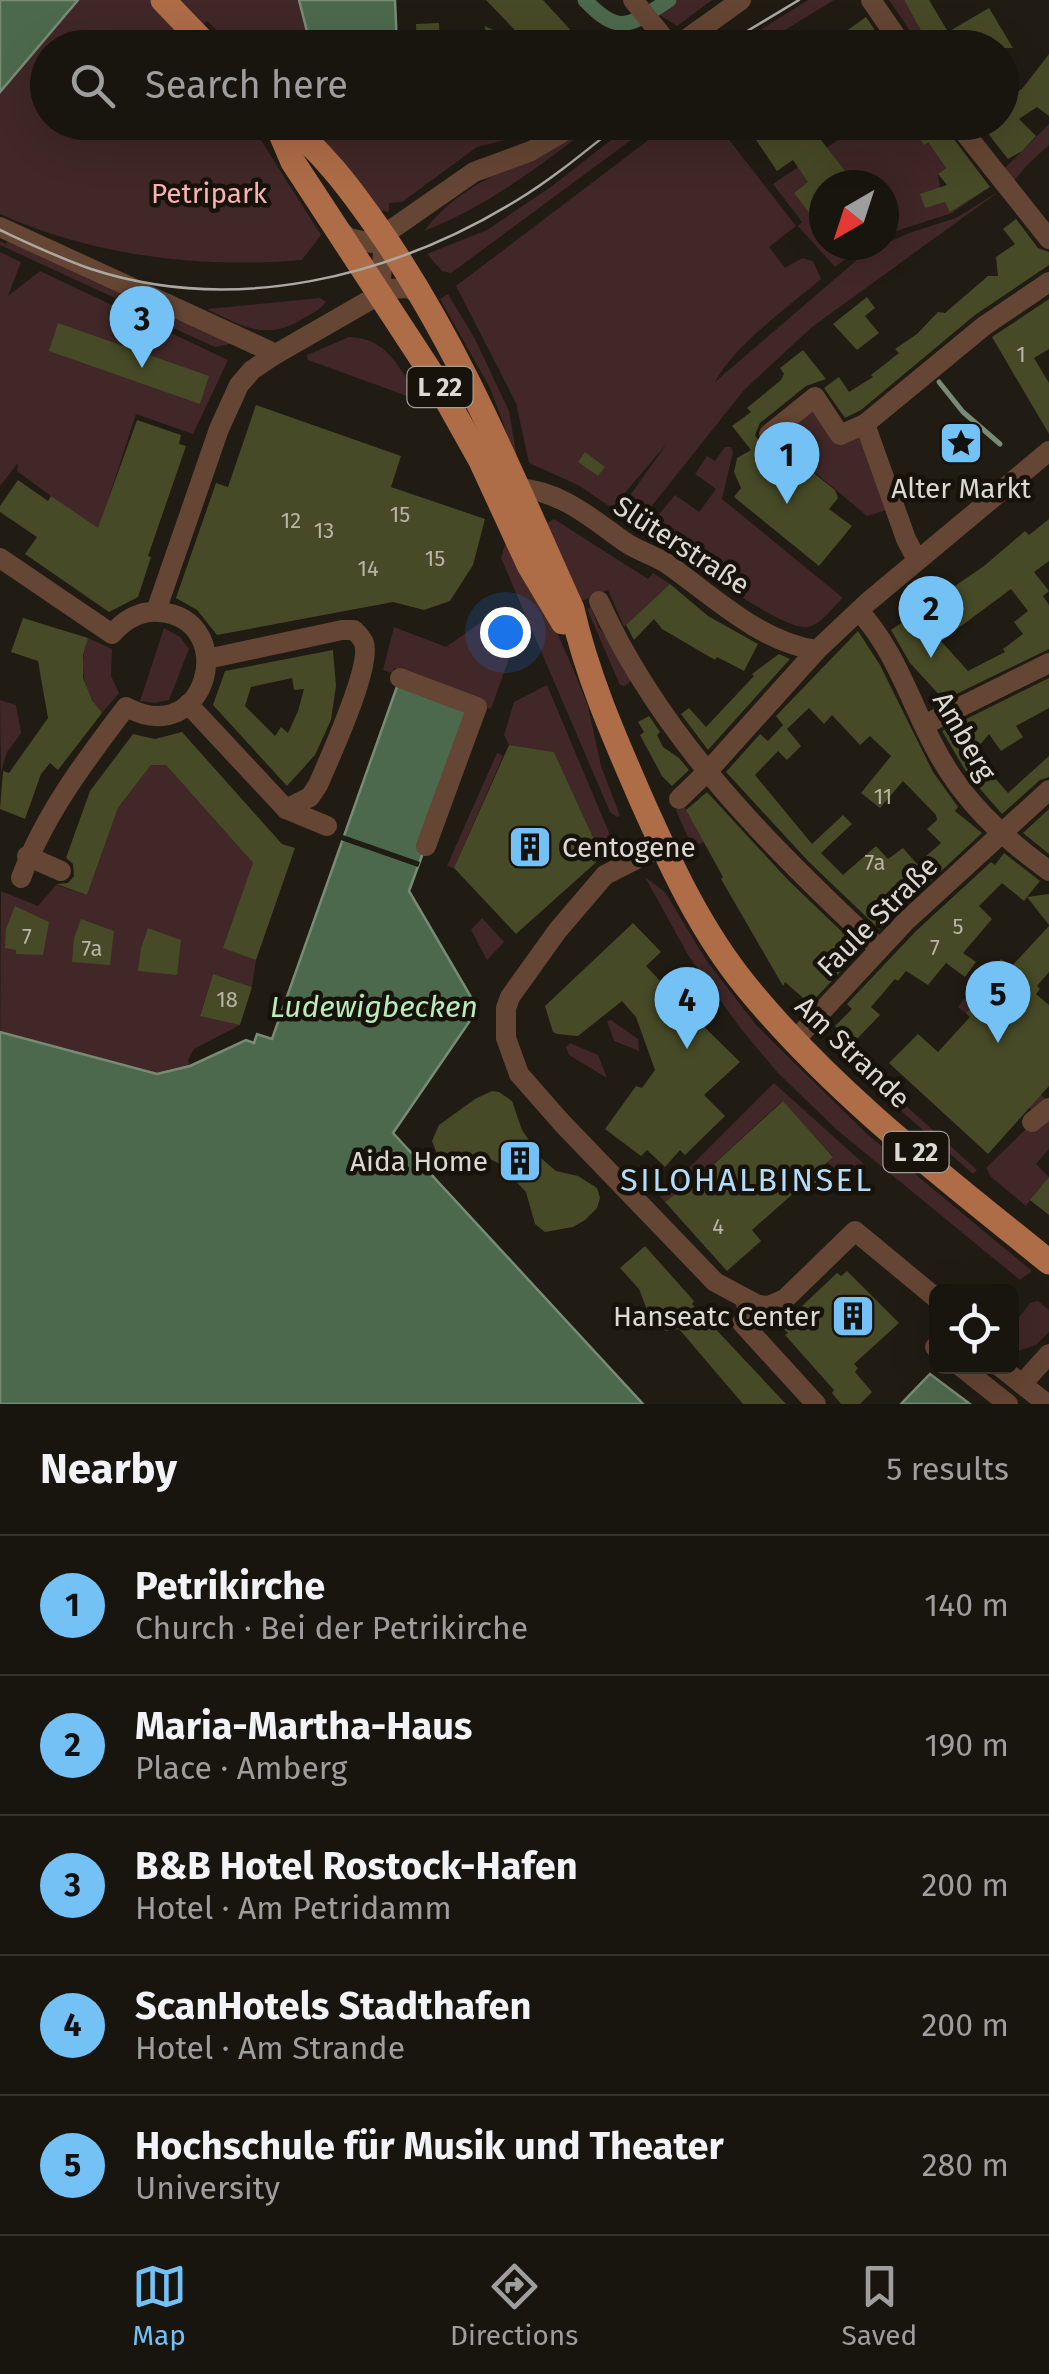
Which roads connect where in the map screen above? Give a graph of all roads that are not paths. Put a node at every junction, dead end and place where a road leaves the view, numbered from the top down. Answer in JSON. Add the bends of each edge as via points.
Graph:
{"nodes":[{"id":1,"x":163,"y":0,"type":"edge"},
{"id":2,"x":741,"y":0,"type":"edge"},
{"id":3,"x":872,"y":0,"type":"edge"},
{"id":4,"x":634,"y":1,"type":"edge"},
{"id":5,"x":192,"y":30,"type":"edge"},
{"id":6,"x":658,"y":30,"type":"edge"},
{"id":7,"x":691,"y":30,"type":"edge"},
{"id":8,"x":892,"y":30,"type":"edge"},
{"id":9,"x":284,"y":140,"type":"edge"},
{"id":10,"x":308,"y":140,"type":"edge"},
{"id":11,"x":548,"y":140,"type":"edge"},
{"id":12,"x":970,"y":140,"type":"edge"},
{"id":13,"x":0,"y":227,"type":"edge"},
{"id":14,"x":337,"y":228,"type":"junction"},
{"id":15,"x":384,"y":238,"type":"junction"},
{"id":16,"x":1049,"y":239,"type":"edge"},
{"id":17,"x":1049,"y":282,"type":"edge"},
{"id":18,"x":380,"y":293,"type":"junction"},
{"id":19,"x":424,"y":298,"type":"junction"},
{"id":20,"x":276,"y":354,"type":"junction"},
{"id":21,"x":866,"y":424,"type":"junction"},
{"id":22,"x":769,"y":434,"type":"dead end"},
{"id":23,"x":1049,"y":451,"type":"edge"},
{"id":24,"x":481,"y":462,"type":"junction"},
{"id":25,"x":518,"y":488,"type":"junction"},
{"id":26,"x":0,"y":558,"type":"edge"},
{"id":27,"x":917,"y":560,"type":"junction"},
{"id":28,"x":599,"y":601,"type":"dead end"},
{"id":29,"x":156,"y":611,"type":"junction"},
{"id":30,"x":859,"y":611,"type":"junction"},
{"id":31,"x":580,"y":647,"type":"junction"},
{"id":32,"x":817,"y":650,"type":"junction"},
{"id":33,"x":207,"y":658,"type":"junction"},
{"id":34,"x":1049,"y":663,"type":"edge"},
{"id":35,"x":400,"y":678,"type":"dead end"},
{"id":36,"x":188,"y":704,"type":"junction"},
{"id":37,"x":924,"y":725,"type":"junction"},
{"id":38,"x":708,"y":771,"type":"junction"},
{"id":39,"x":1049,"y":790,"type":"edge"},
{"id":40,"x":679,"y":799,"type":"dead end"},
{"id":41,"x":286,"y":808,"type":"junction"},
{"id":42,"x":326,"y":826,"type":"dead end"},
{"id":43,"x":1000,"y":834,"type":"junction"},
{"id":44,"x":426,"y":846,"type":"dead end"},
{"id":45,"x":662,"y":846,"type":"junction"},
{"id":46,"x":27,"y":856,"type":"junction"},
{"id":47,"x":61,"y":870,"type":"dead end"},
{"id":48,"x":1049,"y":871,"type":"edge"},
{"id":49,"x":21,"y":878,"type":"dead end"},
{"id":50,"x":880,"y":948,"type":"junction"},
{"id":51,"x":795,"y":1040,"type":"junction"},
{"id":52,"x":1049,"y":1108,"type":"edge"},
{"id":53,"x":1032,"y":1122,"type":"dead end"},
{"id":54,"x":1049,"y":1262,"type":"edge"},
{"id":55,"x":929,"y":1292,"type":"edge"},
{"id":56,"x":736,"y":1303,"type":"dead end"},
{"id":57,"x":758,"y":1305,"type":"junction"},
{"id":58,"x":1049,"y":1354,"type":"edge"},
{"id":59,"x":970,"y":1374,"type":"edge"},
{"id":60,"x":1010,"y":1374,"type":"edge"},
{"id":61,"x":1022,"y":1384,"type":"junction"},
{"id":62,"x":816,"y":1404,"type":"edge"},
{"id":63,"x":1008,"y":1404,"type":"edge"},
{"id":64,"x":1047,"y":1404,"type":"edge"}],
"edges":[{"from":1,"to":5,"type":"main road"},
{"from":2,"to":7,"type":"street"},
{"from":3,"to":8,"type":"street"},
{"from":4,"to":6,"type":"street"},
{"from":9,"to":14,"type":"main road","number":"L 22"},
{"from":10,"to":15,"type":"main road","number":"L 22"},
{"from":11,"to":15,"type":"street","via":[[474,172]]},
{"from":12,"to":16,"type":"street"},
{"from":13,"to":20,"type":"street"},
{"from":14,"to":15,"type":"street","via":[[360,242]]},
{"from":14,"to":18,"type":"main road","name":"Am Strande","number":"L 22"},
{"from":15,"to":18,"type":"street"},
{"from":15,"to":19,"type":"main road","name":"Am Strande","number":"L 22"},
{"from":17,"to":21,"type":"street","via":[[984,326]]},
{"from":18,"to":19,"type":"street","via":[[400,286]]},
{"from":18,"to":20,"type":"street"},
{"from":18,"to":24,"type":"main road","name":"Am Strande","number":"L 22"},
{"from":19,"to":25,"type":"main road","name":"Am Strande","number":"L 22"},
{"from":20,"to":29,"type":"street","via":[[252,370],[229,406]]},
{"from":21,"to":22,"type":"street","via":[[840,436],[816,398]]},
{"from":21,"to":27,"type":"street"},
{"from":23,"to":27,"type":"street"},
{"from":24,"to":25,"type":"main road","name":"Am Strande"},
{"from":24,"to":31,"type":"main road","name":"Am Strande","number":"L 22","via":[[535,575]]},
{"from":25,"to":31,"type":"main road","name":"Am Strande","number":"L 22","via":[[572,609]]},
{"from":25,"to":32,"type":"street","name":"Slüterstraße","via":[[560,498],[728,609],[779,639]]},
{"from":26,"to":29,"type":"street","via":[[112,634],[130,618]]},
{"from":27,"to":30,"type":"street"},
{"from":28,"to":38,"type":"street","via":[[654,699]]},
{"from":29,"to":33,"type":"street","via":[[184,620]]},
{"from":30,"to":32,"type":"street"},
{"from":30,"to":37,"type":"street","name":"Amberg","via":[[886,644]]},
{"from":31,"to":45,"type":"main road","name":"Am Strande","number":"L 22"},
{"from":32,"to":38,"type":"street"},
{"from":33,"to":36,"type":"street","via":[[204,682]]},
{"from":33,"to":41,"type":"street","via":[[342,630],[354,630],[364,644],[355,692],[318,786]]},
{"from":34,"to":37,"type":"street"},
{"from":35,"to":44,"type":"street","via":[[477,708]]},
{"from":36,"to":41,"type":"street"},
{"from":36,"to":46,"type":"street","via":[[163,716],[126,707],[72,778]]},
{"from":37,"to":43,"type":"street","name":"Amberg","via":[[952,779]]},
{"from":38,"to":40,"type":"street"},
{"from":38,"to":50,"type":"street","via":[[793,867]]},
{"from":39,"to":43,"type":"street","name":"Faule Straße"},
{"from":41,"to":42,"type":"street"},
{"from":43,"to":48,"type":"street","name":"Amberg"},
{"from":43,"to":50,"type":"street","name":"Faule Straße"},
{"from":45,"to":51,"type":"main road","name":"Am Strande","number":"L 22","via":[[727,962]]},
{"from":45,"to":57,"type":"street","via":[[596,884],[516,986],[506,1008],[506,1038],[519,1074],[647,1210],[720,1286]]},
{"from":46,"to":47,"type":"street"},
{"from":46,"to":49,"type":"street"},
{"from":50,"to":51,"type":"street","name":"Faule Straße"},
{"from":51,"to":54,"type":"main road","name":"Am Strande","number":"L 22","via":[[886,1127]]},
{"from":52,"to":53,"type":"street"},
{"from":55,"to":57,"type":"street","via":[[855,1231],[785,1298]]},
{"from":56,"to":57,"type":"street"},
{"from":57,"to":62,"type":"street","via":[[742,1324]]},
{"from":58,"to":61,"type":"street"},
{"from":59,"to":63,"type":"street"},
{"from":60,"to":61,"type":"street"},
{"from":61,"to":64,"type":"street"}]}
